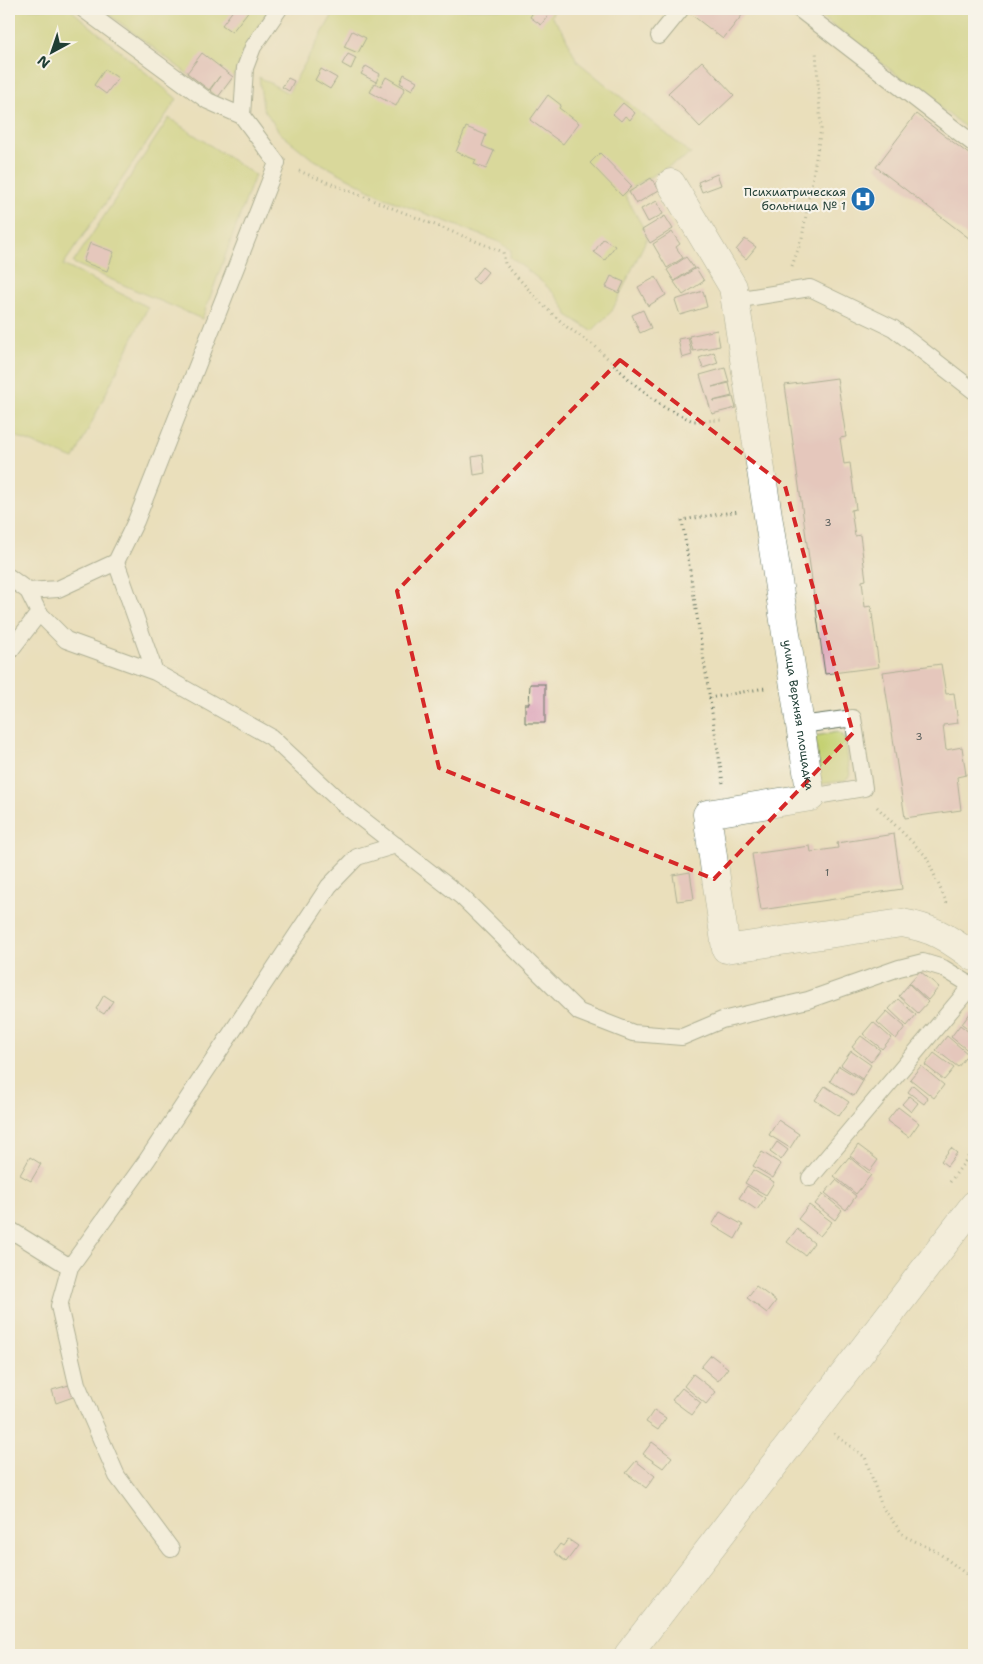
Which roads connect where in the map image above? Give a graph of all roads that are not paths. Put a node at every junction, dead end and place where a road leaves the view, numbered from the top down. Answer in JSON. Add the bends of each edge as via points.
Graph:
{"nodes":[{"id":1,"x":83,"y":9,"type":"edge"},
{"id":2,"x":279,"y":9,"type":"edge"},
{"id":3,"x":681,"y":9,"type":"edge"},
{"id":4,"x":804,"y":13,"type":"edge"},
{"id":5,"x":659,"y":36,"type":"dead end"},
{"id":6,"x":242,"y":116,"type":"junction"},
{"id":7,"x":974,"y":144,"type":"edge"},
{"id":8,"x":670,"y":183,"type":"dead end"},
{"id":9,"x":735,"y":300,"type":"junction"},
{"id":10,"x":974,"y":390,"type":"edge"},
{"id":11,"x":116,"y":562,"type":"junction"},
{"id":12,"x":9,"y":577,"type":"edge"},
{"id":13,"x":28,"y":591,"type":"junction"},
{"id":14,"x":39,"y":613,"type":"junction"},
{"id":15,"x":9,"y":652,"type":"edge"},
{"id":16,"x":155,"y":672,"type":"junction"},
{"id":17,"x":801,"y":725,"type":"junction"},
{"id":18,"x":812,"y":797,"type":"junction"},
{"id":19,"x":396,"y":844,"type":"junction"},
{"id":20,"x":974,"y":957,"type":"edge"},
{"id":21,"x":973,"y":986,"type":"edge"},
{"id":22,"x":810,"y":1178,"type":"dead end"},
{"id":23,"x":974,"y":1205,"type":"edge"},
{"id":24,"x":9,"y":1229,"type":"edge"},
{"id":25,"x":70,"y":1267,"type":"junction"},
{"id":26,"x":171,"y":1549,"type":"dead end"},
{"id":27,"x":628,"y":1655,"type":"edge"}],
"edges":[{"from":1,"to":6,"type":"lane","via":[[208,101]]},
{"from":2,"to":6,"type":"lane","via":[[253,47],[245,68]]},
{"from":3,"to":5,"type":"lane"},
{"from":4,"to":7,"type":"lane"},
{"from":6,"to":11,"type":"lane","via":[[278,163],[136,521]]},
{"from":8,"to":9,"type":"street","name":"улица Верхняя площадка","via":[[733,287]]},
{"from":9,"to":10,"type":"lane","via":[[810,288],[893,328]]},
{"from":9,"to":17,"type":"street","name":"улица Верхняя площадка"},
{"from":11,"to":13,"type":"lane","via":[[58,589]]},
{"from":11,"to":16,"type":"lane"},
{"from":12,"to":13,"type":"lane"},
{"from":13,"to":14,"type":"lane"},
{"from":14,"to":15,"type":"lane"},
{"from":14,"to":16,"type":"lane","via":[[66,640]]},
{"from":16,"to":19,"type":"lane","via":[[271,737],[344,805]]},
{"from":17,"to":18,"type":"street","name":"улица Верхняя площадка"},
{"from":17,"to":18,"type":"lane","via":[[853,718],[864,788]]},
{"from":18,"to":20,"type":"street","name":"улица Верхняя площадка","via":[[707,814],[726,949],[902,923],[941,933]]},
{"from":19,"to":21,"type":"lane","via":[[462,897],[579,1012],[633,1033],[682,1037],[722,1020],[808,1000],[923,962],[943,968]]},
{"from":19,"to":25,"type":"lane","via":[[357,857],[329,886],[147,1160]]},
{"from":21,"to":22,"type":"lane"},
{"from":23,"to":27,"type":"street"},
{"from":24,"to":25,"type":"lane"},
{"from":25,"to":26,"type":"lane","via":[[59,1306],[77,1384],[117,1476]]}]}
